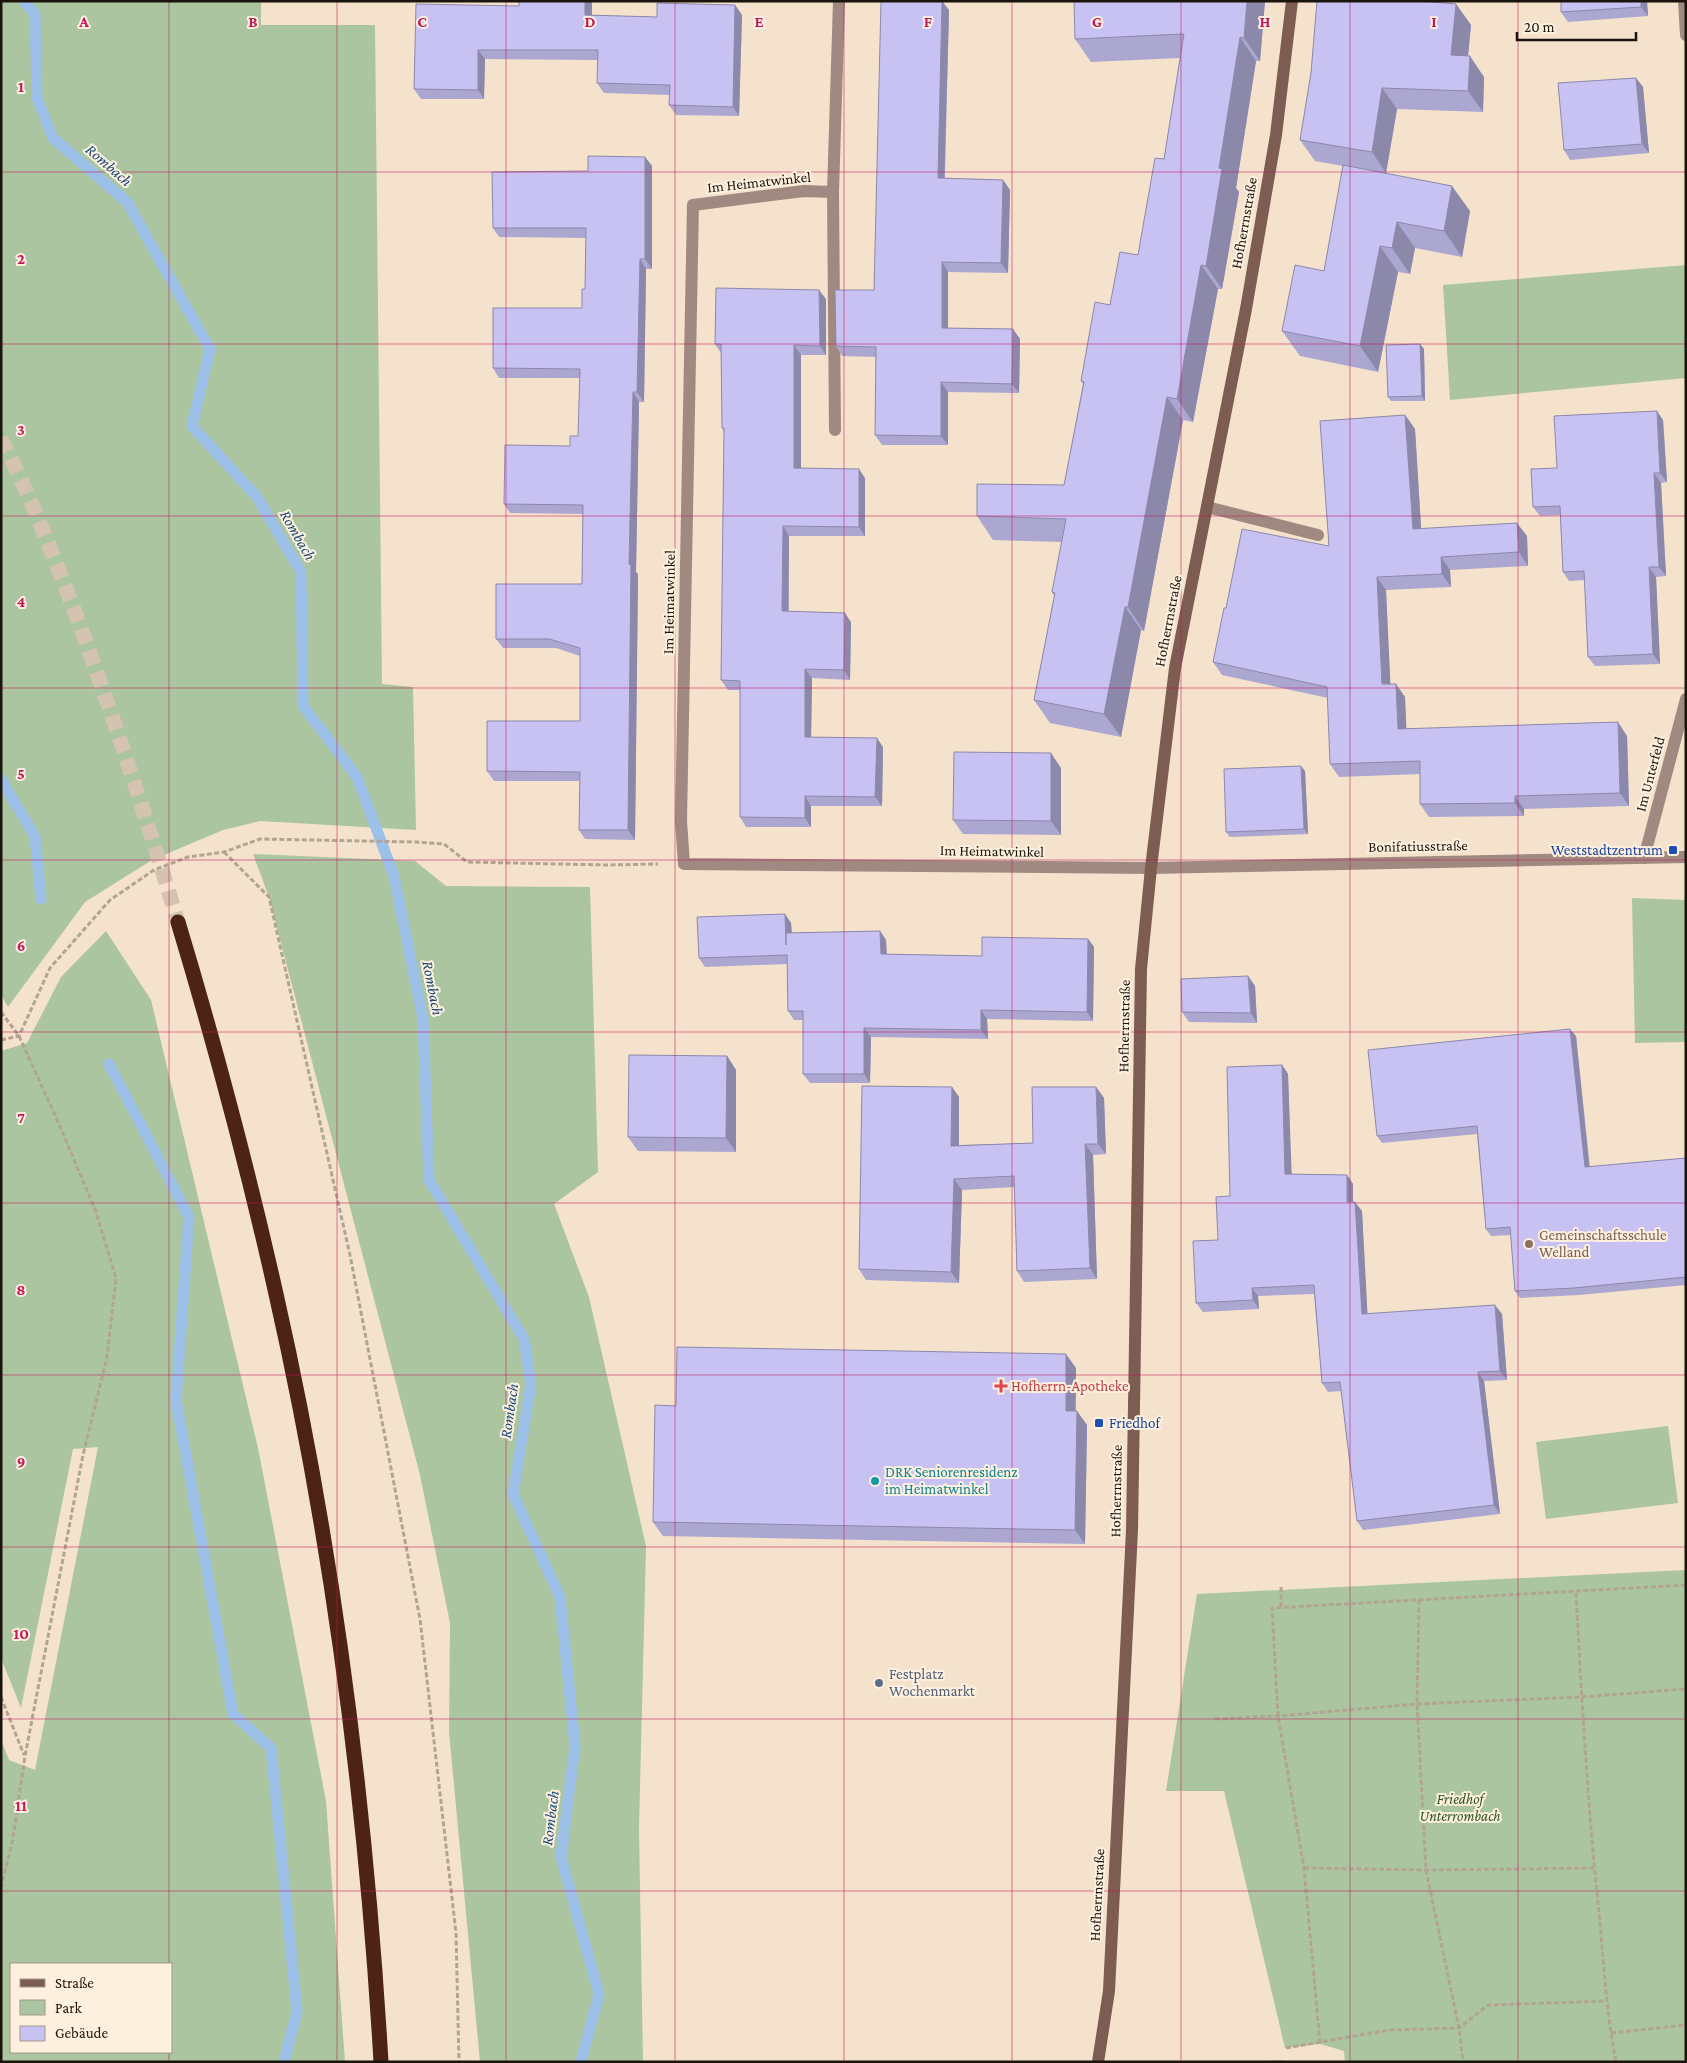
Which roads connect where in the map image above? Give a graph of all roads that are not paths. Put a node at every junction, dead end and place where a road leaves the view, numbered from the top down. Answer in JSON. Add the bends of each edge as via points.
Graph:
{"nodes":[{"id":1,"x":839,"y":1,"type":"edge"},
{"id":2,"x":1292,"y":1,"type":"edge"},
{"id":3,"x":1684,"y":1,"type":"edge"},
{"id":4,"x":1686,"y":35,"type":"edge"},
{"id":5,"x":833,"y":192,"type":"junction"},
{"id":6,"x":836,"y":430,"type":"dead end"},
{"id":7,"x":1207,"y":507,"type":"junction"},
{"id":8,"x":1318,"y":535,"type":"dead end"},
{"id":9,"x":1686,"y":699,"type":"edge"},
{"id":10,"x":1686,"y":857,"type":"edge"},
{"id":11,"x":1644,"y":858,"type":"junction"},
{"id":12,"x":1151,"y":868,"type":"junction"},
{"id":13,"x":178,"y":922,"type":"tunnel mouth"},
{"id":14,"x":380,"y":2062,"type":"edge"},
{"id":15,"x":1098,"y":2062,"type":"edge"}],
"edges":[{"from":1,"to":5,"type":"street","name":"Im Heimatwinkel"},
{"from":2,"to":7,"type":"street","name":"Hofherrnstraße","via":[[1276,135]]},
{"from":3,"to":4,"type":"street"},
{"from":5,"to":6,"type":"street"},
{"from":5,"to":12,"type":"street","name":"Im Heimatwinkel","via":[[804,191],[693,205],[681,820],[684,864]]},
{"from":7,"to":8,"type":"street"},
{"from":7,"to":12,"type":"street","name":"Hofherrnstraße","via":[[1175,668]]},
{"from":9,"to":11,"type":"street","name":"Im Unterfeld"},
{"from":10,"to":11,"type":"street","name":"Bonifatiusstraße"},
{"from":11,"to":12,"type":"street","name":"Bonifatiusstraße"},
{"from":12,"to":15,"type":"street","name":"Hofherrnstraße","via":[[1141,969],[1131,1540],[1109,1981]]},
{"from":13,"to":14,"type":"highway","via":[[253,1196],[294,1380],[323,1538],[361,1816]]}]}
